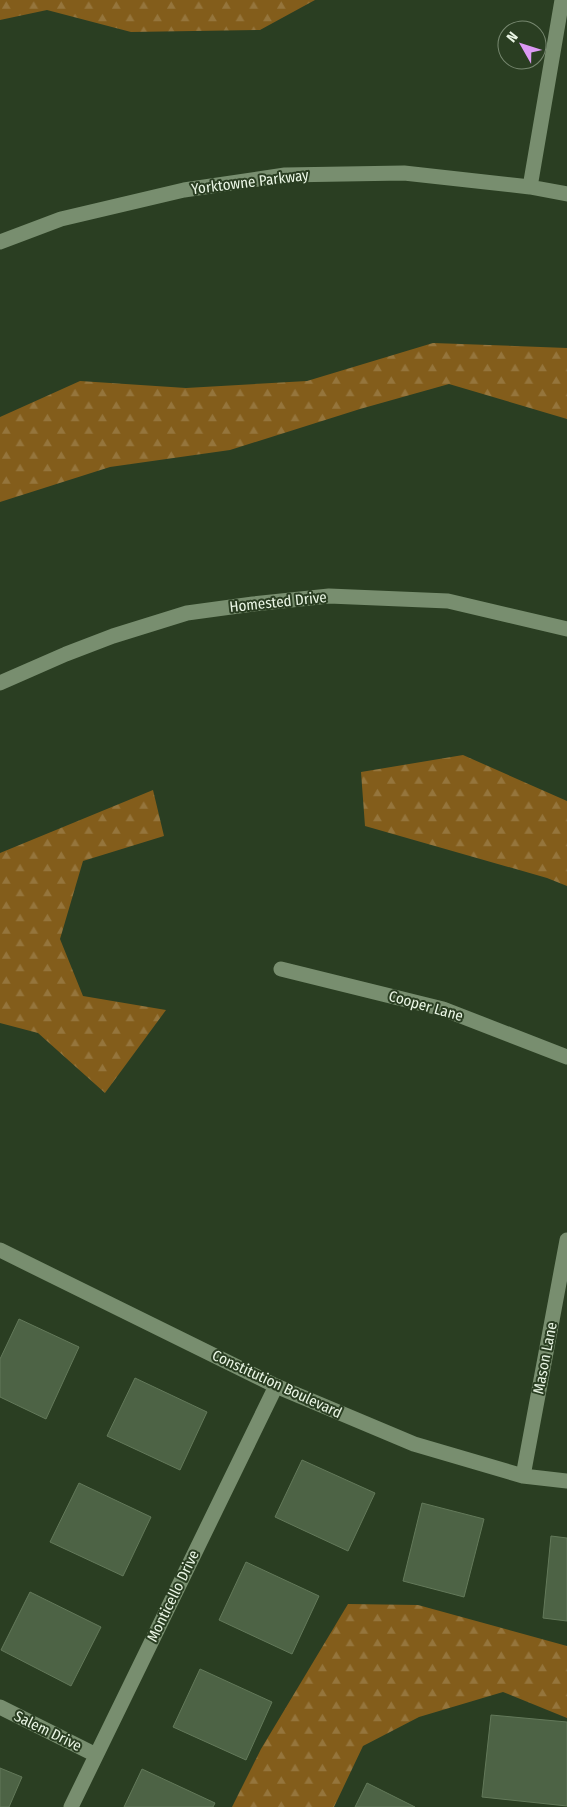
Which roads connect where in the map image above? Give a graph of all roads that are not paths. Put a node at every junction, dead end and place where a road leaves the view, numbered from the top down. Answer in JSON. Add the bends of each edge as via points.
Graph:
{"nodes":[{"id":1,"x":562,"y":0,"type":"edge"},
{"id":2,"x":530,"y":187,"type":"junction"},
{"id":3,"x":567,"y":194,"type":"edge"},
{"id":4,"x":0,"y":242,"type":"edge"},
{"id":5,"x":567,"y":629,"type":"edge"},
{"id":6,"x":0,"y":684,"type":"edge"},
{"id":7,"x":282,"y":969,"type":"dead end"},
{"id":8,"x":567,"y":1057,"type":"edge"},
{"id":9,"x":567,"y":1240,"type":"edge"},
{"id":10,"x":0,"y":1250,"type":"edge"},
{"id":11,"x":276,"y":1386,"type":"junction"},
{"id":12,"x":523,"y":1476,"type":"junction"},
{"id":13,"x":567,"y":1481,"type":"edge"},
{"id":14,"x":0,"y":1707,"type":"edge"},
{"id":15,"x":96,"y":1755,"type":"junction"},
{"id":16,"x":71,"y":1807,"type":"edge"}],
"edges":[{"from":1,"to":2,"type":"street"},
{"from":2,"to":3,"type":"street","name":"Yorktowne Parkway"},
{"from":2,"to":4,"type":"street","name":"Yorktowne Parkway","via":[[404,173],[285,175],[175,192],[61,219]]},
{"from":5,"to":6,"type":"street","name":"Homested Drive","via":[[448,601],[329,596],[187,613],[66,654]]},
{"from":7,"to":8,"type":"street","name":"Cooper Lane","via":[[443,1009]]},
{"from":9,"to":12,"type":"street","name":"Mason Lane"},
{"from":10,"to":11,"type":"street","name":"Constitution Boulevard"},
{"from":11,"to":12,"type":"street","name":"Constitution Boulevard","via":[[414,1444]]},
{"from":11,"to":15,"type":"street","name":"Monticello Drive"},
{"from":12,"to":13,"type":"street","name":"Constitution Boulevard"},
{"from":14,"to":15,"type":"street","name":"Salem Drive"},
{"from":15,"to":16,"type":"street","name":"Monticello Drive"}]}
